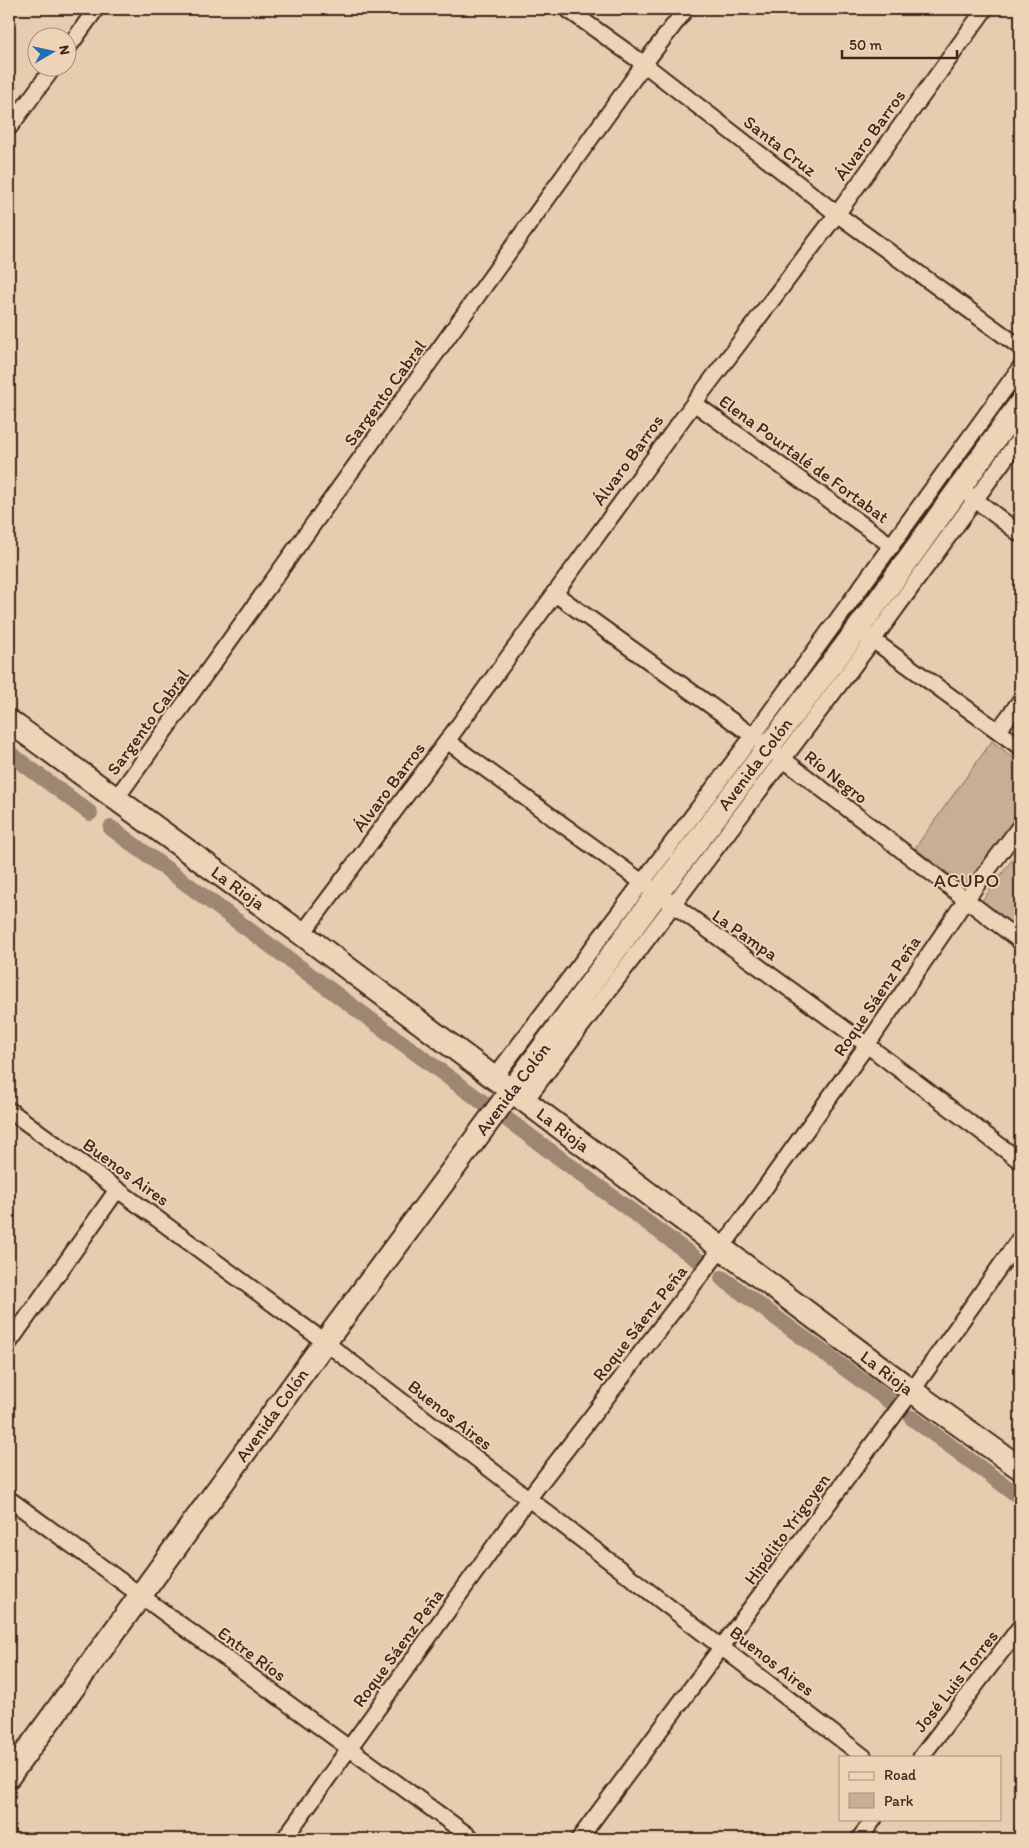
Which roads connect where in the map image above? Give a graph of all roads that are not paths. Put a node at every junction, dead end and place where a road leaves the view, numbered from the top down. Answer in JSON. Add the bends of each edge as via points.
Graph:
{"nodes":[{"id":1,"x":96,"y":9,"type":"edge"},
{"id":2,"x":567,"y":9,"type":"edge"},
{"id":3,"x":686,"y":9,"type":"edge"},
{"id":4,"x":985,"y":9,"type":"edge"},
{"id":5,"x":78,"y":34,"type":"edge"},
{"id":6,"x":644,"y":64,"type":"junction"},
{"id":7,"x":46,"y":78,"type":"edge"},
{"id":8,"x":9,"y":128,"type":"edge"},
{"id":9,"x":836,"y":214,"type":"junction"},
{"id":10,"x":1020,"y":347,"type":"edge"},
{"id":11,"x":1020,"y":368,"type":"edge"},
{"id":12,"x":694,"y":403,"type":"junction"},
{"id":13,"x":1020,"y":404,"type":"edge"},
{"id":14,"x":1020,"y":438,"type":"edge"},
{"id":15,"x":959,"y":487,"type":"junction"},
{"id":16,"x":1020,"y":534,"type":"edge"},
{"id":17,"x":892,"y":546,"type":"junction"},
{"id":18,"x":554,"y":592,"type":"junction"},
{"id":19,"x":857,"y":628,"type":"junction"},
{"id":20,"x":1020,"y":701,"type":"edge"},
{"id":21,"x":9,"y":721,"type":"edge"},
{"id":22,"x":998,"y":731,"type":"junction"},
{"id":23,"x":447,"y":741,"type":"junction"},
{"id":24,"x":1020,"y":747,"type":"edge"},
{"id":25,"x":767,"y":748,"type":"junction"},
{"id":26,"x":115,"y":800,"type":"junction"},
{"id":27,"x":1020,"y":826,"type":"edge"},
{"id":28,"x":657,"y":894,"type":"junction"},
{"id":29,"x":965,"y":901,"type":"junction"},
{"id":30,"x":302,"y":934,"type":"junction"},
{"id":31,"x":1020,"y":941,"type":"edge"},
{"id":32,"x":867,"y":1045,"type":"junction"},
{"id":33,"x":494,"y":1078,"type":"junction"},
{"id":34,"x":518,"y":1096,"type":"junction"},
{"id":35,"x":9,"y":1110,"type":"edge"},
{"id":36,"x":1020,"y":1161,"type":"edge"},
{"id":37,"x":117,"y":1190,"type":"junction"},
{"id":38,"x":1020,"y":1238,"type":"edge"},
{"id":39,"x":721,"y":1249,"type":"junction"},
{"id":40,"x":326,"y":1342,"type":"junction"},
{"id":41,"x":9,"y":1343,"type":"edge"},
{"id":42,"x":912,"y":1392,"type":"junction"},
{"id":43,"x":1020,"y":1468,"type":"edge"},
{"id":44,"x":9,"y":1499,"type":"edge"},
{"id":45,"x":528,"y":1499,"type":"junction"},
{"id":46,"x":139,"y":1595,"type":"junction"},
{"id":47,"x":1020,"y":1627,"type":"edge"},
{"id":48,"x":724,"y":1647,"type":"junction"},
{"id":49,"x":350,"y":1749,"type":"junction"},
{"id":50,"x":863,"y":1756,"type":"edge"},
{"id":51,"x":922,"y":1756,"type":"edge"},
{"id":52,"x":9,"y":1776,"type":"edge"},
{"id":53,"x":873,"y":1820,"type":"edge"},
{"id":54,"x":284,"y":1839,"type":"edge"},
{"id":55,"x":472,"y":1839,"type":"edge"},
{"id":56,"x":579,"y":1839,"type":"edge"},
{"id":57,"x":859,"y":1839,"type":"edge"}],
"edges":[{"from":1,"to":5,"type":"street"},
{"from":2,"to":6,"type":"street","name":"Santa Cruz"},
{"from":3,"to":6,"type":"street","name":"Sargento Cabral"},
{"from":4,"to":9,"type":"street","name":"Álvaro Barros"},
{"from":6,"to":9,"type":"street","name":"Santa Cruz"},
{"from":6,"to":26,"type":"street","name":"Sargento Cabral"},
{"from":7,"to":8,"type":"street"},
{"from":9,"to":10,"type":"street","name":"Santa Cruz"},
{"from":9,"to":12,"type":"street","name":"Álvaro Barros"},
{"from":11,"to":15,"type":"street","name":"Avenida Colón"},
{"from":12,"to":17,"type":"street","name":"Elena Pourtalé de Fortabat"},
{"from":12,"to":18,"type":"street","name":"Álvaro Barros"},
{"from":13,"to":15,"type":"main road","name":"Avenida Colón"},
{"from":14,"to":15,"type":"street","name":"Avenida Colón"},
{"from":15,"to":16,"type":"street"},
{"from":15,"to":17,"type":"street","name":"Avenida Colón"},
{"from":15,"to":19,"type":"main road","name":"Avenida Colón"},
{"from":17,"to":19,"type":"street","name":"Avenida Colón"},
{"from":18,"to":23,"type":"street","name":"Álvaro Barros"},
{"from":18,"to":25,"type":"street","name":"Río Negro"},
{"from":19,"to":22,"type":"street"},
{"from":19,"to":25,"type":"main road","name":"Avenida Colón"},
{"from":20,"to":22,"type":"street"},
{"from":21,"to":26,"type":"main road","name":"La Rioja"},
{"from":22,"to":24,"type":"street"},
{"from":23,"to":28,"type":"street","name":"La Pampa"},
{"from":23,"to":30,"type":"street","name":"Álvaro Barros"},
{"from":25,"to":28,"type":"main road","name":"Avenida Colón"},
{"from":25,"to":29,"type":"street","name":"Río Negro"},
{"from":26,"to":30,"type":"main road","name":"La Rioja"},
{"from":27,"to":29,"type":"street","name":"Roque Sáenz Peña"},
{"from":28,"to":32,"type":"street","name":"La Pampa"},
{"from":28,"to":33,"type":"street","name":"Avenida Colón"},
{"from":28,"to":34,"type":"main road","name":"Avenida Colón"},
{"from":29,"to":31,"type":"street","name":"Río Negro"},
{"from":29,"to":32,"type":"street","name":"Roque Sáenz Peña"},
{"from":30,"to":33,"type":"main road","name":"La Rioja"},
{"from":32,"to":36,"type":"street","name":"La Pampa"},
{"from":32,"to":39,"type":"street","name":"Roque Sáenz Peña"},
{"from":33,"to":34,"type":"main road","name":"La Rioja"},
{"from":34,"to":39,"type":"main road","name":"La Rioja"},
{"from":34,"to":40,"type":"main road","name":"Avenida Colón"},
{"from":35,"to":37,"type":"street","name":"Buenos Aires"},
{"from":37,"to":40,"type":"street","name":"Buenos Aires"},
{"from":37,"to":41,"type":"street"},
{"from":38,"to":42,"type":"street","name":"Hipólito Yrigoyen"},
{"from":39,"to":42,"type":"main road","name":"La Rioja"},
{"from":39,"to":45,"type":"street","name":"Roque Sáenz Peña"},
{"from":40,"to":45,"type":"street","name":"Buenos Aires"},
{"from":40,"to":46,"type":"main road","name":"Avenida Colón"},
{"from":42,"to":43,"type":"main road","name":"La Rioja"},
{"from":42,"to":48,"type":"street","name":"Hipólito Yrigoyen"},
{"from":44,"to":46,"type":"street","name":"Entre Ríos"},
{"from":45,"to":48,"type":"street","name":"Buenos Aires"},
{"from":45,"to":49,"type":"street","name":"Roque Sáenz Peña"},
{"from":46,"to":49,"type":"street","name":"Entre Ríos"},
{"from":46,"to":52,"type":"main road","name":"Avenida Colón"},
{"from":47,"to":51,"type":"street","name":"José Luis Torres"},
{"from":48,"to":50,"type":"street","name":"Buenos Aires"},
{"from":48,"to":56,"type":"street","name":"Hipólito Yrigoyen"},
{"from":49,"to":54,"type":"street","name":"Roque Sáenz Peña"},
{"from":49,"to":55,"type":"street","name":"Entre Ríos"},
{"from":53,"to":57,"type":"street"}]}
